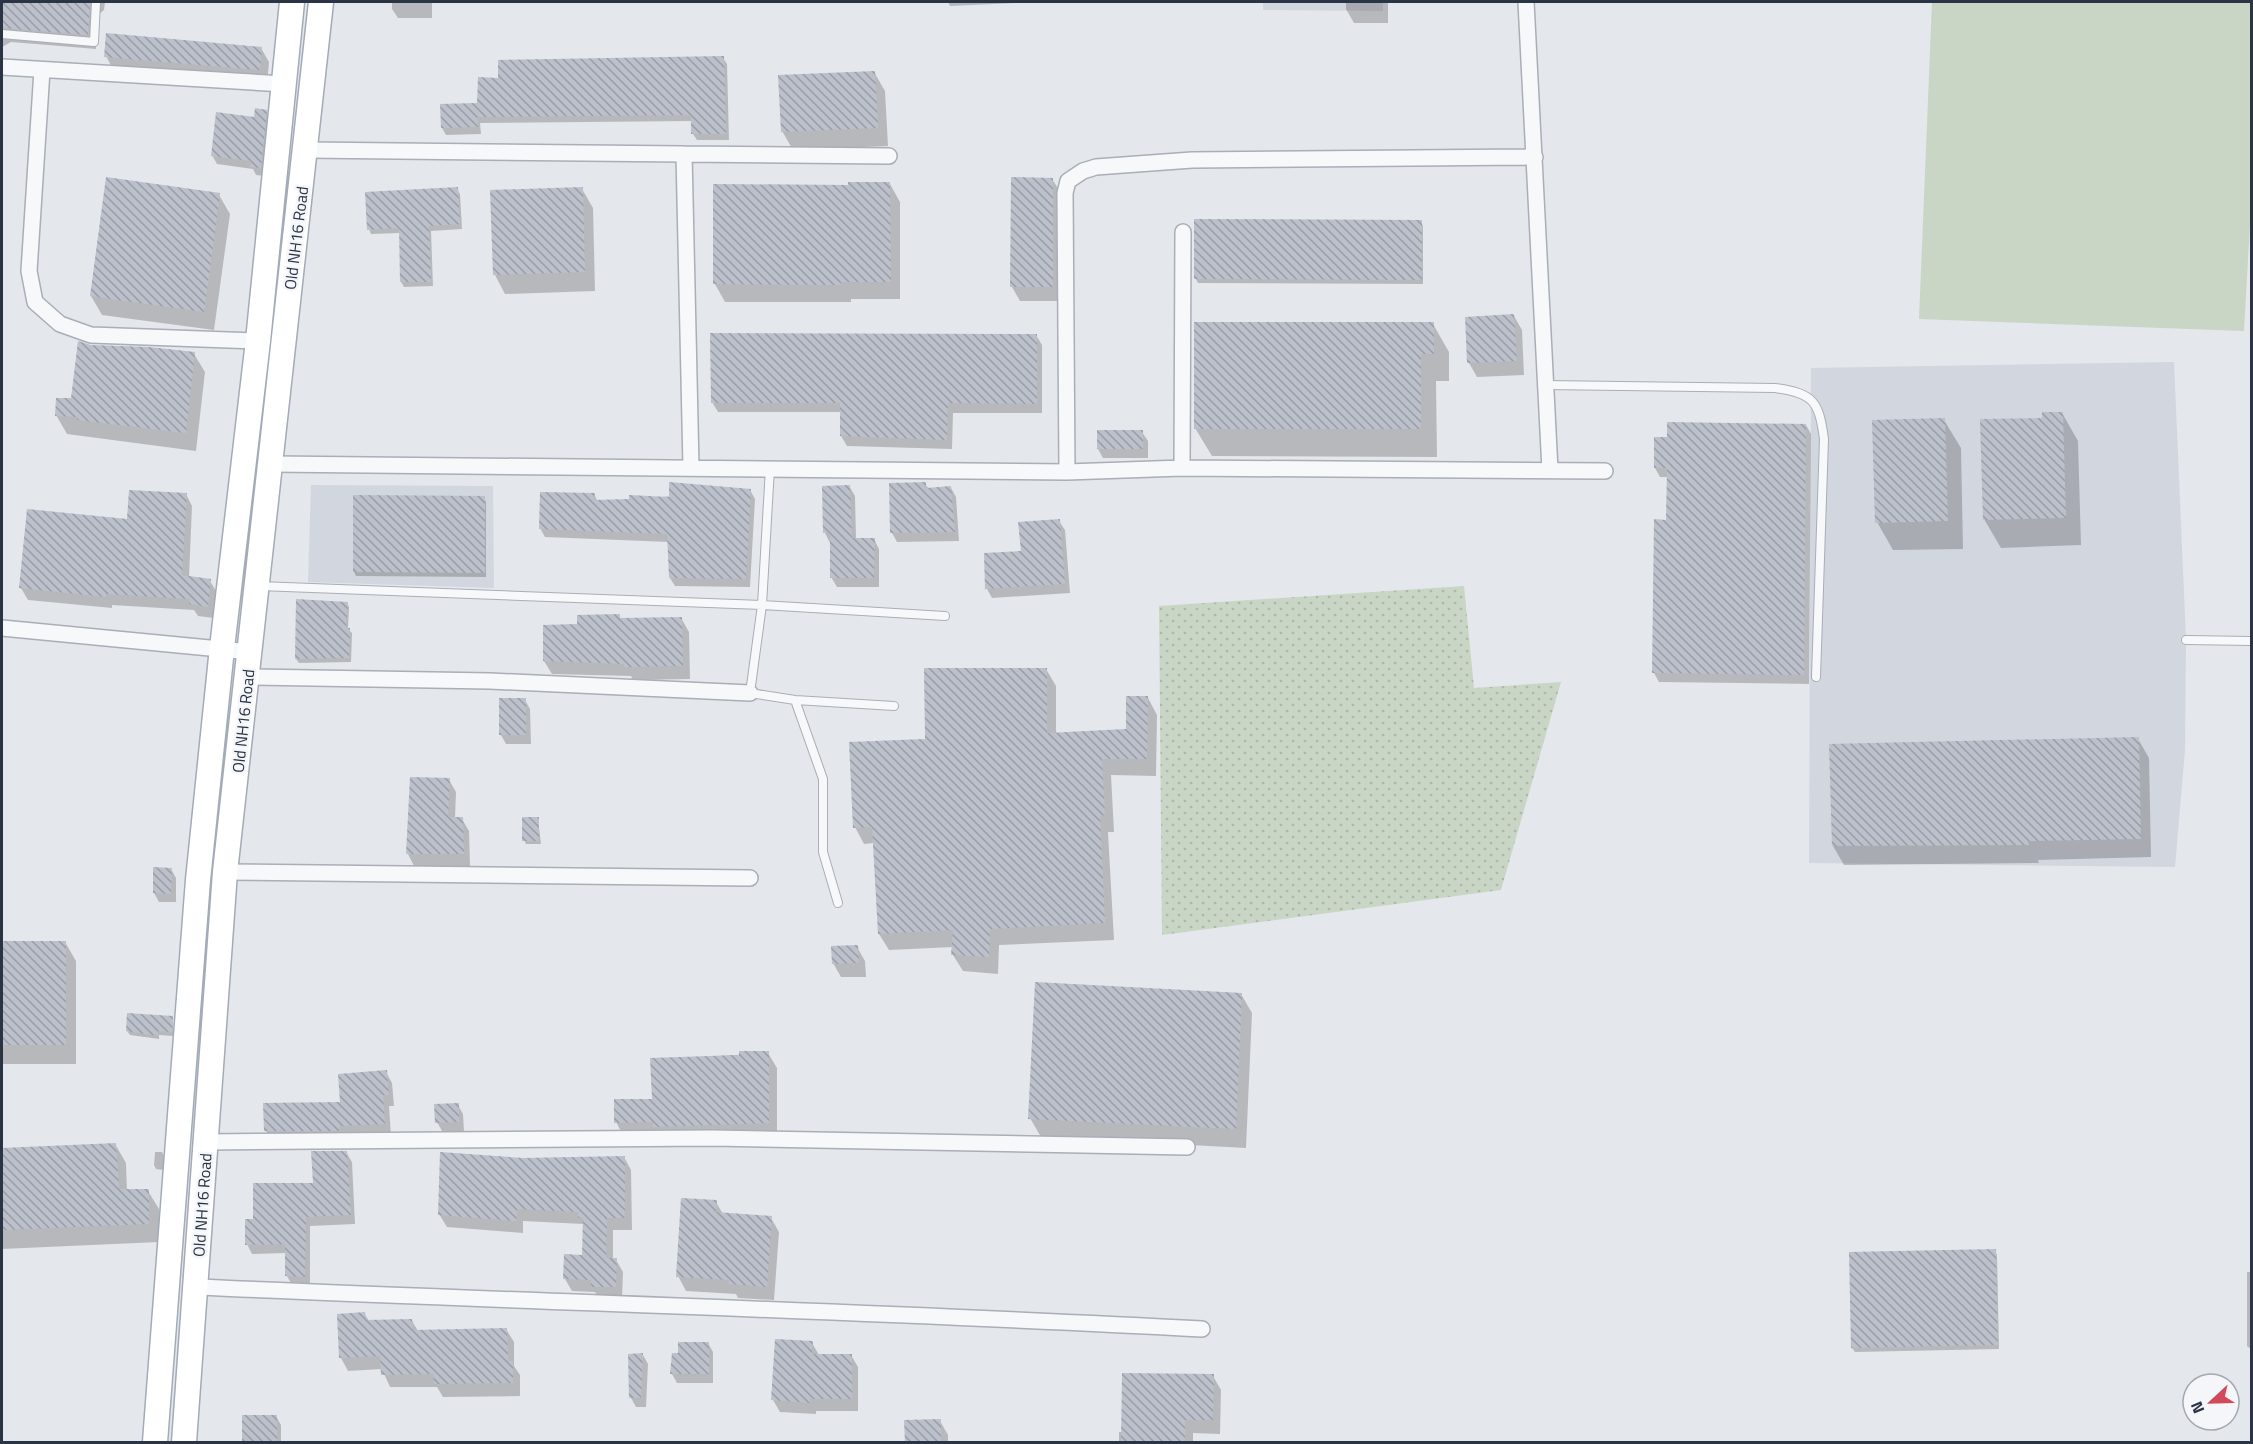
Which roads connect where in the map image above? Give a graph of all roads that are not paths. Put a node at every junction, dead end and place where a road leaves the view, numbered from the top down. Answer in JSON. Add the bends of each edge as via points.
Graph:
{"nodes":[{"id":1,"x":96,"y":2,"type":"edge"},
{"id":2,"x":292,"y":2,"type":"edge"},
{"id":3,"x":321,"y":2,"type":"edge"},
{"id":4,"x":1526,"y":2,"type":"edge"},
{"id":5,"x":2,"y":34,"type":"edge"},
{"id":6,"x":2,"y":68,"type":"edge"},
{"id":7,"x":42,"y":70,"type":"junction"},
{"id":8,"x":284,"y":84,"type":"junction"},
{"id":9,"x":306,"y":150,"type":"junction"},
{"id":10,"x":684,"y":154,"type":"junction"},
{"id":11,"x":889,"y":156,"type":"dead end"},
{"id":12,"x":1535,"y":157,"type":"junction"},
{"id":13,"x":1182,"y":232,"type":"dead end"},
{"id":14,"x":258,"y":341,"type":"junction"},
{"id":15,"x":1545,"y":386,"type":"junction"},
{"id":16,"x":272,"y":464,"type":"junction"},
{"id":17,"x":691,"y":467,"type":"junction"},
{"id":18,"x":770,"y":468,"type":"junction"},
{"id":19,"x":1182,"y":468,"type":"junction"},
{"id":20,"x":1550,"y":470,"type":"junction"},
{"id":21,"x":1605,"y":471,"type":"dead end"},
{"id":22,"x":1067,"y":472,"type":"junction"},
{"id":23,"x":258,"y":586,"type":"junction"},
{"id":24,"x":762,"y":605,"type":"junction"},
{"id":25,"x":945,"y":616,"type":"dead end"},
{"id":26,"x":2,"y":628,"type":"edge"},
{"id":27,"x":2186,"y":640,"type":"dead end"},
{"id":28,"x":2252,"y":641,"type":"edge"},
{"id":29,"x":222,"y":648,"type":"junction"},
{"id":30,"x":250,"y":652,"type":"junction"},
{"id":31,"x":1816,"y":676,"type":"dead end"},
{"id":32,"x":248,"y":677,"type":"junction"},
{"id":33,"x":750,"y":693,"type":"junction"},
{"id":34,"x":795,"y":700,"type":"junction"},
{"id":35,"x":894,"y":706,"type":"dead end"},
{"id":36,"x":225,"y":872,"type":"junction"},
{"id":37,"x":750,"y":878,"type":"dead end"},
{"id":38,"x":838,"y":903,"type":"dead end"},
{"id":39,"x":206,"y":1142,"type":"junction"},
{"id":40,"x":1187,"y":1147,"type":"dead end"},
{"id":41,"x":197,"y":1287,"type":"junction"},
{"id":42,"x":1202,"y":1329,"type":"dead end"},
{"id":43,"x":155,"y":1443,"type":"edge"},
{"id":44,"x":184,"y":1443,"type":"edge"}],
"edges":[{"from":1,"to":5,"type":"lane","via":[[94,42]]},
{"from":2,"to":8,"type":"main road","name":"Old NH16 Road"},
{"from":3,"to":9,"type":"main road","name":"Old NH16 Road"},
{"from":4,"to":12,"type":"street"},
{"from":6,"to":7,"type":"street"},
{"from":7,"to":8,"type":"street"},
{"from":7,"to":14,"type":"street","via":[[29,271],[35,302],[60,324],[91,335]]},
{"from":8,"to":14,"type":"main road","name":"Old NH16 Road"},
{"from":9,"to":10,"type":"street"},
{"from":9,"to":16,"type":"main road","name":"Old NH16 Road"},
{"from":10,"to":11,"type":"street"},
{"from":10,"to":17,"type":"street"},
{"from":12,"to":15,"type":"street"},
{"from":12,"to":22,"type":"street","via":[[1192,160],[1096,167],[1075,175],[1068,181],[1065,193]]},
{"from":13,"to":19,"type":"street"},
{"from":14,"to":29,"type":"main road","name":"Old NH16 Road"},
{"from":15,"to":20,"type":"street"},
{"from":15,"to":31,"type":"lane","via":[[1775,388],[1798,391],[1814,400],[1824,440]]},
{"from":16,"to":17,"type":"street"},
{"from":16,"to":23,"type":"main road","name":"Old NH16 Road"},
{"from":17,"to":18,"type":"street"},
{"from":18,"to":22,"type":"street"},
{"from":18,"to":24,"type":"lane"},
{"from":19,"to":20,"type":"street"},
{"from":19,"to":22,"type":"street"},
{"from":20,"to":21,"type":"street"},
{"from":23,"to":24,"type":"lane"},
{"from":23,"to":30,"type":"main road","name":"Old NH16 Road"},
{"from":24,"to":25,"type":"lane"},
{"from":24,"to":33,"type":"lane"},
{"from":26,"to":29,"type":"street"},
{"from":27,"to":28,"type":"lane"},
{"from":29,"to":30,"type":"street"},
{"from":29,"to":43,"type":"main road","name":"Old NH16 Road","via":[[198,880]]},
{"from":30,"to":32,"type":"main road","name":"Old NH16 Road"},
{"from":32,"to":33,"type":"street","via":[[490,681]]},
{"from":32,"to":36,"type":"main road","name":"Old NH16 Road"},
{"from":33,"to":34,"type":"lane"},
{"from":34,"to":35,"type":"lane"},
{"from":34,"to":38,"type":"lane","via":[[823,779],[824,852]]},
{"from":36,"to":37,"type":"street"},
{"from":36,"to":39,"type":"main road","name":"Old NH16 Road"},
{"from":39,"to":40,"type":"street","via":[[713,1138]]},
{"from":39,"to":41,"type":"main road","name":"Old NH16 Road"},
{"from":41,"to":42,"type":"street"},
{"from":41,"to":44,"type":"main road","name":"Old NH16 Road"}]}
